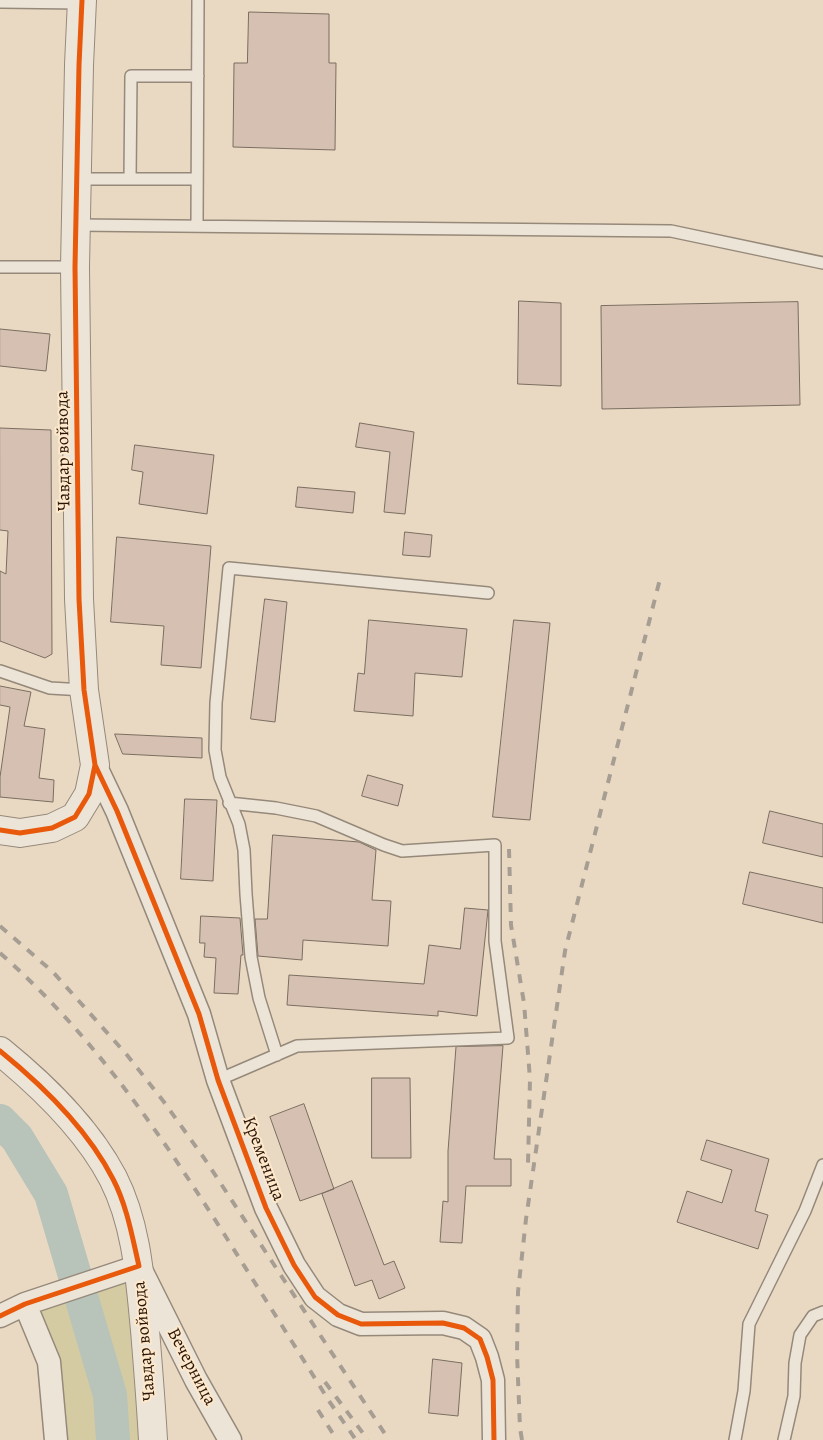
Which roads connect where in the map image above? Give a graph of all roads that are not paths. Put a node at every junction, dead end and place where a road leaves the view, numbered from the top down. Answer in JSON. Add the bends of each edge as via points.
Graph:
{"nodes":[{"id":1,"x":198,"y":0,"type":"edge"},
{"id":2,"x":0,"y":2,"type":"edge"},
{"id":3,"x":82,"y":2,"type":"edge"},
{"id":4,"x":198,"y":76,"type":"junction"},
{"id":5,"x":77,"y":179,"type":"junction"},
{"id":6,"x":130,"y":179,"type":"junction"},
{"id":7,"x":197,"y":179,"type":"junction"},
{"id":8,"x":76,"y":225,"type":"junction"},
{"id":9,"x":197,"y":226,"type":"junction"},
{"id":10,"x":823,"y":263,"type":"edge"},
{"id":11,"x":0,"y":267,"type":"edge"},
{"id":12,"x":75,"y":267,"type":"junction"},
{"id":13,"x":488,"y":593,"type":"dead end"},
{"id":14,"x":0,"y":672,"type":"edge"},
{"id":15,"x":84,"y":690,"type":"junction"},
{"id":16,"x":96,"y":765,"type":"junction"},
{"id":17,"x":229,"y":803,"type":"junction"},
{"id":18,"x":7,"y":829,"type":"edge"},
{"id":19,"x":0,"y":1051,"type":"edge"},
{"id":20,"x":277,"y":1055,"type":"junction"},
{"id":21,"x":218,"y":1080,"type":"junction"},
{"id":22,"x":823,"y":1164,"type":"edge"},
{"id":23,"x":139,"y":1266,"type":"junction"},
{"id":24,"x":25,"y":1304,"type":"junction"},
{"id":25,"x":823,"y":1312,"type":"edge"},
{"id":26,"x":0,"y":1316,"type":"edge"},
{"id":27,"x":56,"y":1440,"type":"edge"},
{"id":28,"x":153,"y":1440,"type":"edge"},
{"id":29,"x":230,"y":1440,"type":"edge"},
{"id":30,"x":494,"y":1440,"type":"edge"},
{"id":31,"x":734,"y":1440,"type":"edge"},
{"id":32,"x":784,"y":1440,"type":"edge"}],
"edges":[{"from":1,"to":4,"type":"lane"},
{"from":2,"to":3,"type":"lane"},
{"from":3,"to":5,"type":"street","name":"Чавдар войвода"},
{"from":4,"to":6,"type":"lane","via":[[132,76]]},
{"from":4,"to":7,"type":"lane"},
{"from":5,"to":6,"type":"lane"},
{"from":5,"to":8,"type":"street","name":"Чавдар войвода"},
{"from":6,"to":7,"type":"lane"},
{"from":7,"to":9,"type":"lane"},
{"from":8,"to":9,"type":"lane"},
{"from":8,"to":12,"type":"street","name":"Чавдар войвода"},
{"from":9,"to":10,"type":"lane","via":[[671,231]]},
{"from":11,"to":12,"type":"lane"},
{"from":12,"to":15,"type":"street","name":"Чавдар войвода","via":[[79,599]]},
{"from":13,"to":17,"type":"lane","via":[[229,568],[216,703],[216,750],[220,777]]},
{"from":14,"to":15,"type":"lane","via":[[50,688]]},
{"from":15,"to":16,"type":"street","name":"Чавдар войвода"},
{"from":16,"to":18,"type":"street","name":"Чавдар войвода","via":[[89,794],[75,817],[52,828]]},
{"from":16,"to":21,"type":"street","name":"Кременица","via":[[199,1014]]},
{"from":17,"to":20,"type":"lane","via":[[239,824],[244,850],[252,965]]},
{"from":17,"to":20,"type":"lane","via":[[316,816],[402,851],[495,845],[495,941],[508,1038],[297,1046]]},
{"from":19,"to":23,"type":"street","name":"Чавдар войвода","via":[[50,1096],[94,1146],[126,1209]]},
{"from":20,"to":21,"type":"lane"},
{"from":21,"to":30,"type":"street","name":"Кременица","via":[[266,1208],[315,1297],[338,1315],[361,1324],[443,1323],[464,1328],[480,1340],[493,1380]]},
{"from":22,"to":31,"type":"lane","via":[[805,1211],[749,1324],[744,1391]]},
{"from":23,"to":24,"type":"street"},
{"from":23,"to":28,"type":"street","name":"Чавдар войвода"},
{"from":23,"to":29,"type":"street","name":"Вечерница"},
{"from":24,"to":26,"type":"street"},
{"from":24,"to":27,"type":"street","via":[[49,1362]]},
{"from":25,"to":32,"type":"lane","via":[[813,1316],[800,1335],[794,1396]]}]}
